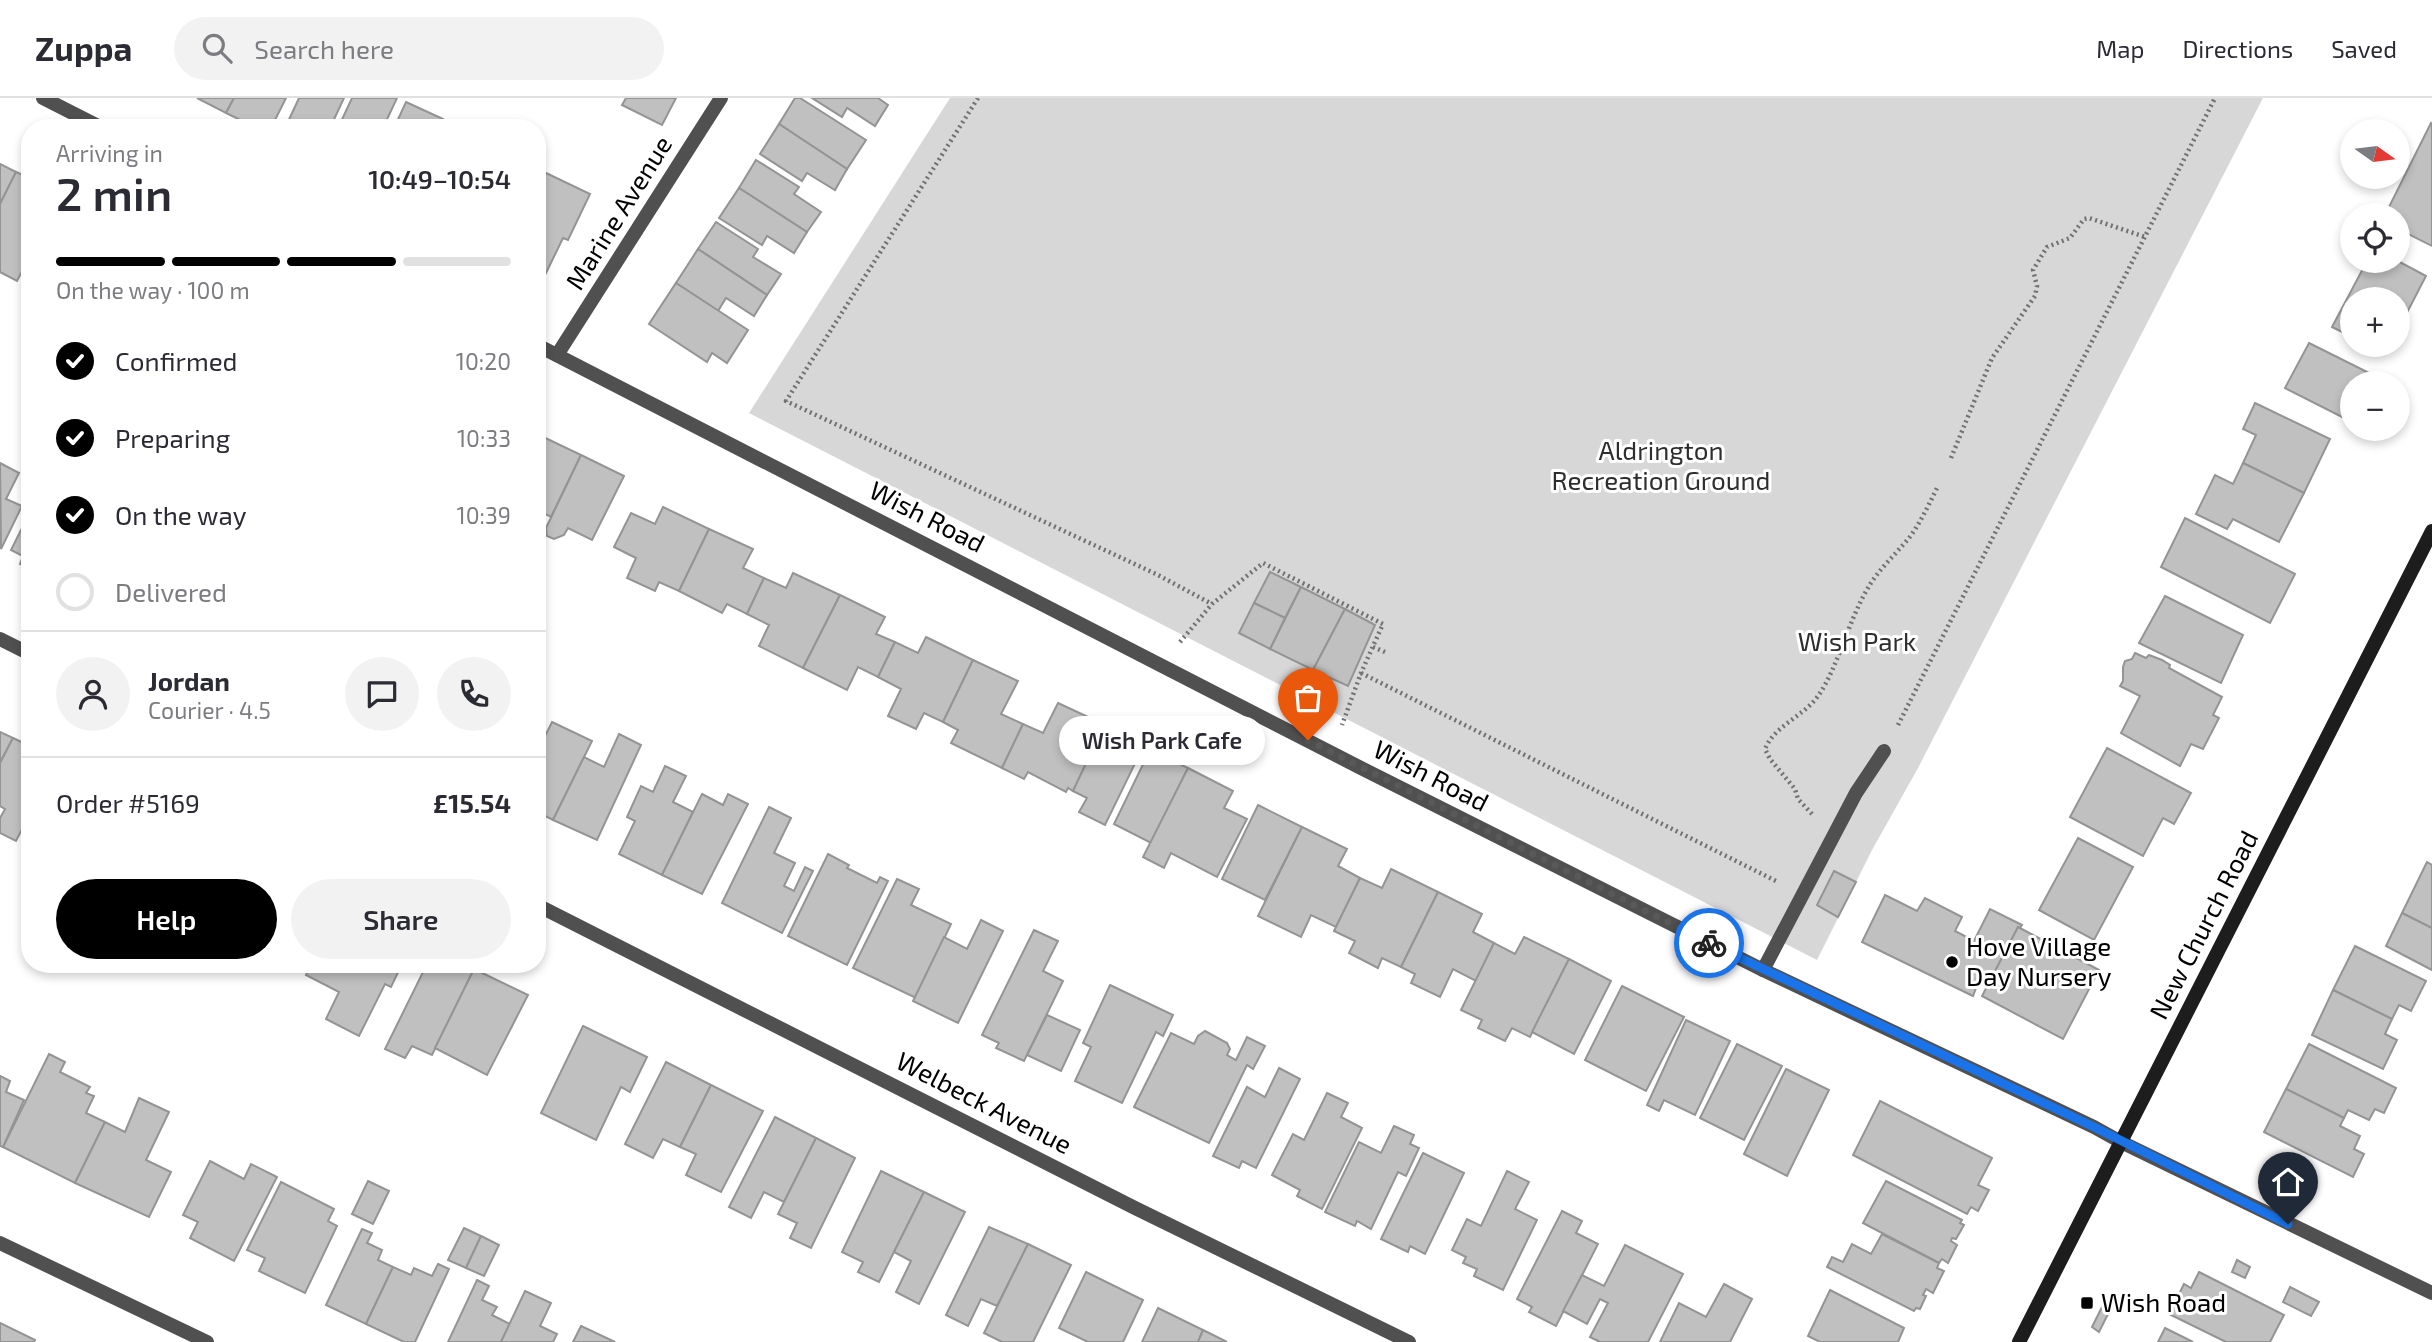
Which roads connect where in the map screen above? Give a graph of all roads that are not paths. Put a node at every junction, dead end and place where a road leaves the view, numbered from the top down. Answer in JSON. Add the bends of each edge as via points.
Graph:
{"nodes":[{"id":1,"x":43,"y":98,"type":"edge"},
{"id":2,"x":721,"y":98,"type":"edge"},
{"id":3,"x":84,"y":119,"type":"edge"},
{"id":4,"x":546,"y":350,"type":"edge"},
{"id":5,"x":557,"y":355,"type":"junction"},
{"id":6,"x":2432,"y":531,"type":"edge"},
{"id":7,"x":0,"y":639,"type":"edge"},
{"id":8,"x":21,"y":650,"type":"edge"},
{"id":9,"x":1884,"y":751,"type":"road end"},
{"id":10,"x":546,"y":910,"type":"edge"},
{"id":11,"x":1763,"y":970,"type":"junction"},
{"id":12,"x":2121,"y":1142,"type":"junction"},
{"id":13,"x":0,"y":1243,"type":"edge"},
{"id":14,"x":2432,"y":1293,"type":"edge"},
{"id":15,"x":207,"y":1342,"type":"edge"},
{"id":16,"x":1409,"y":1342,"type":"edge"},
{"id":17,"x":2019,"y":1342,"type":"edge"}],
"edges":[{"from":1,"to":3,"type":"street"},
{"from":2,"to":5,"type":"street","name":"Marine Avenue"},
{"from":4,"to":5,"type":"street","name":"Wish Road"},
{"from":5,"to":11,"type":"street","name":"Wish Road"},
{"from":6,"to":12,"type":"main road","name":"New Church Road"},
{"from":7,"to":8,"type":"street"},
{"from":9,"to":11,"type":"street","via":[[1856,793]]},
{"from":10,"to":16,"type":"street","name":"Welbeck Avenue"},
{"from":11,"to":12,"type":"street","name":"Wish Road"},
{"from":12,"to":14,"type":"street","name":"Wish Road"},
{"from":12,"to":17,"type":"main road","name":"New Church Road"},
{"from":13,"to":15,"type":"street"}]}
